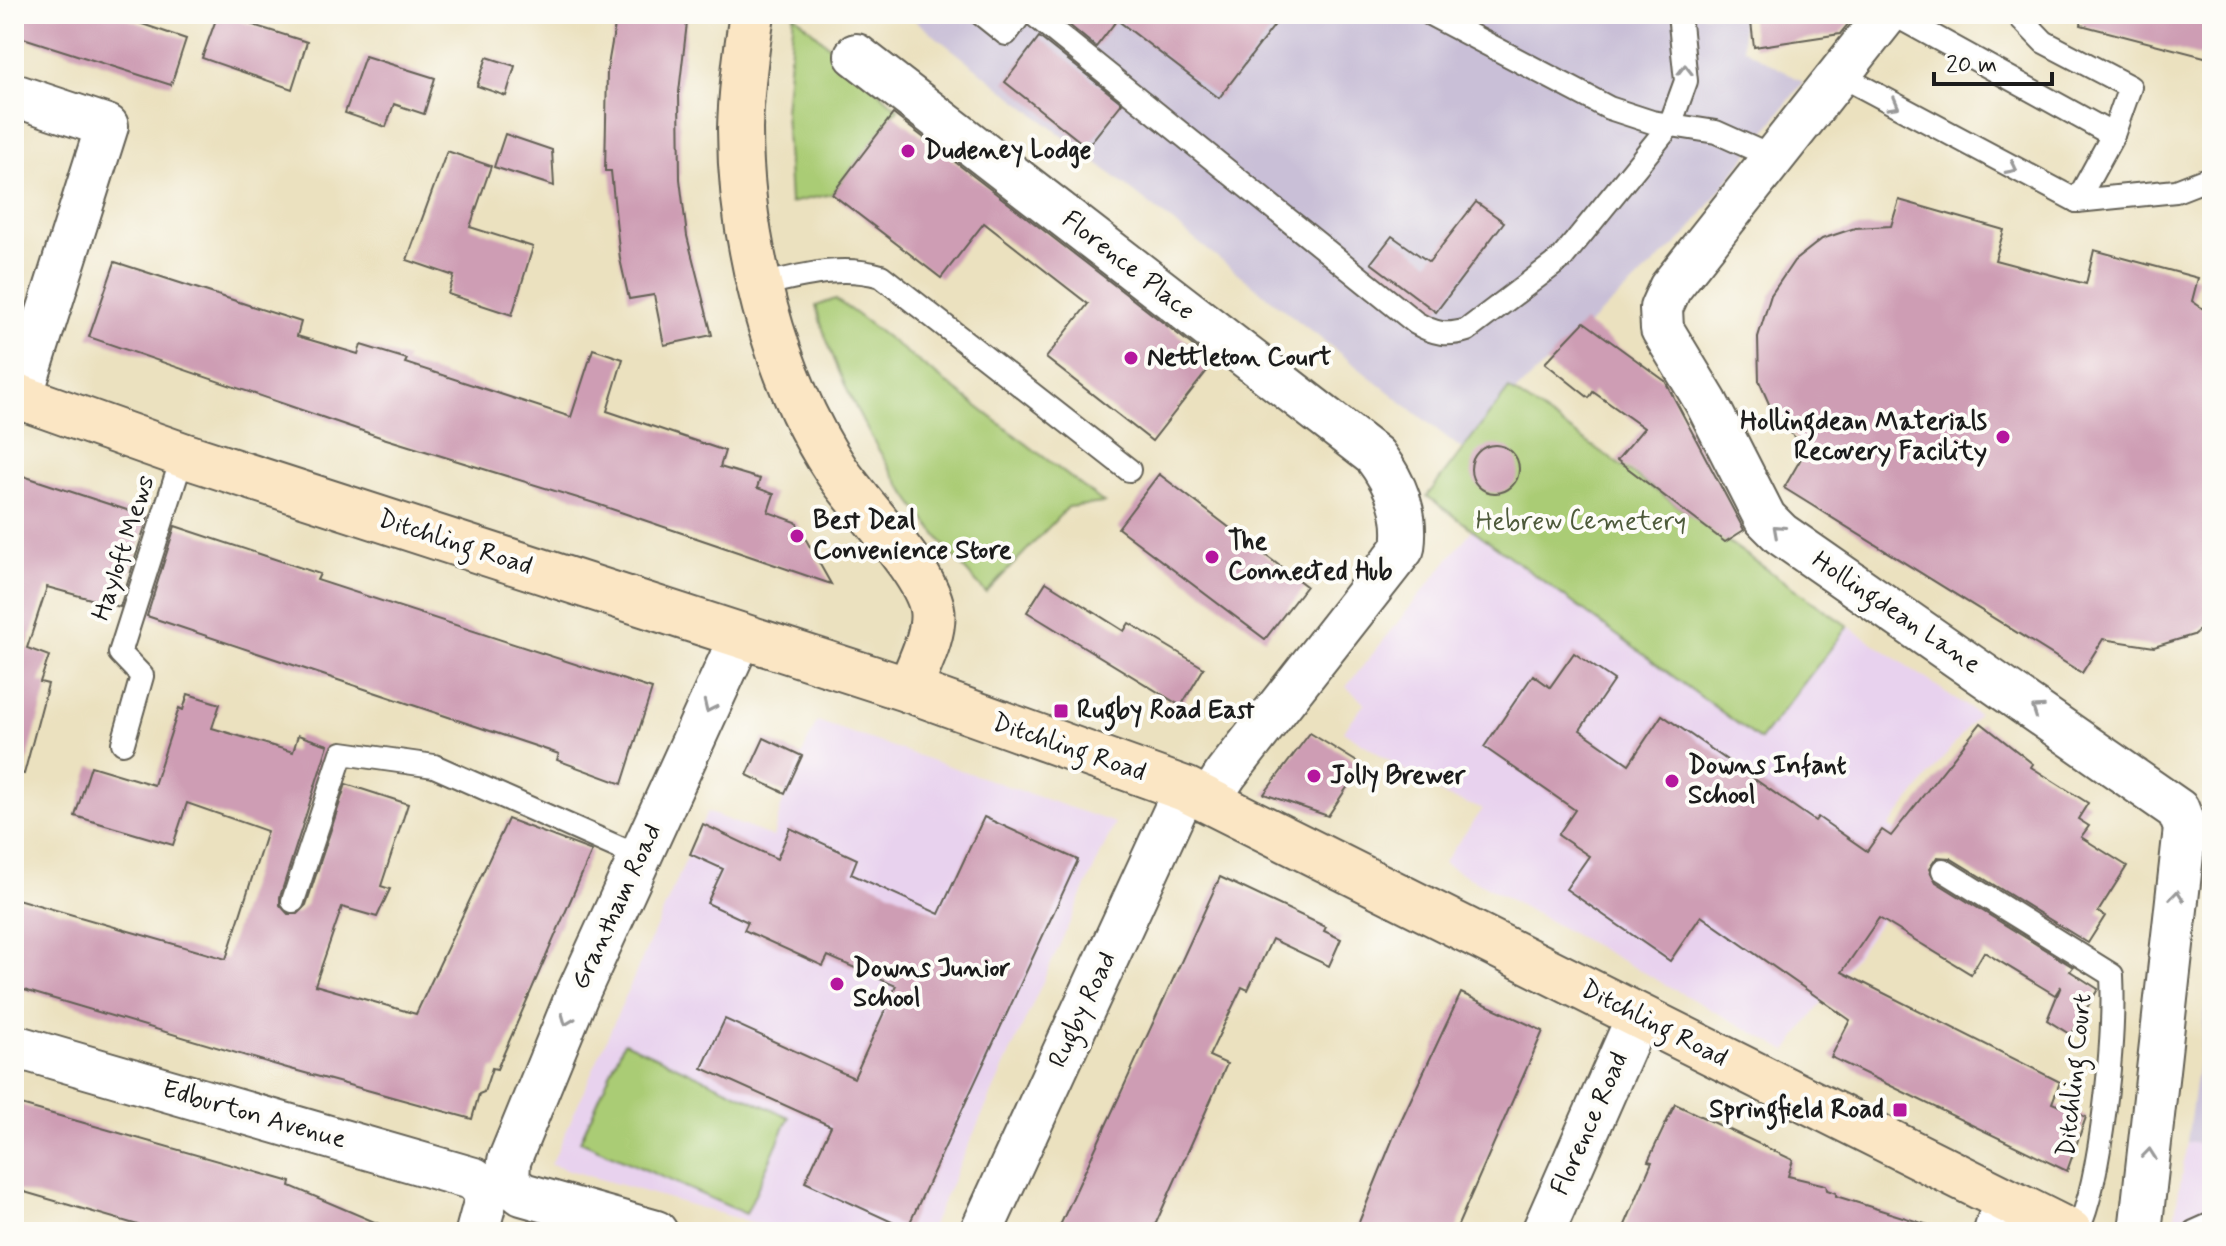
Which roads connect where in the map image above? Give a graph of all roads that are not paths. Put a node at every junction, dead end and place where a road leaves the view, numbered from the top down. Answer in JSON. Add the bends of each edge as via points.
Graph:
{"nodes":[{"id":1,"x":752,"y":14,"type":"edge"},
{"id":2,"x":981,"y":14,"type":"edge"},
{"id":3,"x":1021,"y":14,"type":"edge"},
{"id":4,"x":1033,"y":14,"type":"edge"},
{"id":5,"x":1430,"y":14,"type":"edge"},
{"id":6,"x":1679,"y":14,"type":"edge"},
{"id":7,"x":1890,"y":14,"type":"edge"},
{"id":8,"x":2017,"y":14,"type":"edge"},
{"id":9,"x":856,"y":55,"type":"dead end"},
{"id":10,"x":1840,"y":75,"type":"junction"},
{"id":11,"x":14,"y":95,"type":"edge"},
{"id":12,"x":1670,"y":125,"type":"junction"},
{"id":13,"x":2113,"y":135,"type":"junction"},
{"id":14,"x":1774,"y":158,"type":"junction"},
{"id":15,"x":2212,"y":177,"type":"edge"},
{"id":16,"x":2077,"y":201,"type":"junction"},
{"id":17,"x":761,"y":285,"type":"junction"},
{"id":18,"x":17,"y":396,"type":"edge"},
{"id":19,"x":183,"y":455,"type":"junction"},
{"id":20,"x":1129,"y":470,"type":"dead end"},
{"id":21,"x":741,"y":636,"type":"junction"},
{"id":22,"x":909,"y":690,"type":"junction"},
{"id":23,"x":123,"y":743,"type":"dead end"},
{"id":24,"x":1198,"y":794,"type":"junction"},
{"id":25,"x":640,"y":857,"type":"junction"},
{"id":26,"x":1943,"y":870,"type":"dead end"},
{"id":27,"x":293,"y":901,"type":"dead end"},
{"id":28,"x":1638,"y":1016,"type":"junction"},
{"id":29,"x":14,"y":1046,"type":"edge"},
{"id":30,"x":491,"y":1203,"type":"edge"},
{"id":31,"x":2000,"y":1216,"type":"edge"},
{"id":32,"x":2212,"y":1224,"type":"edge"},
{"id":33,"x":656,"y":1232,"type":"edge"},
{"id":34,"x":981,"y":1232,"type":"edge"},
{"id":35,"x":1543,"y":1232,"type":"edge"},
{"id":36,"x":2070,"y":1232,"type":"edge"},
{"id":37,"x":2077,"y":1232,"type":"edge"},
{"id":38,"x":2140,"y":1232,"type":"edge"},
{"id":39,"x":2194,"y":1232,"type":"edge"}],
"edges":[{"from":1,"to":17,"type":"street","via":[[740,129],[749,235]]},
{"from":2,"to":3,"type":"lane","via":[[1006,34]]},
{"from":4,"to":12,"type":"lane","via":[[1431,332],[1450,335],[1467,330],[1562,258]]},
{"from":5,"to":12,"type":"lane","via":[[1609,108]]},
{"from":12,"to":6,"type":"lane","one_way":true,"via":[[1686,81]]},
{"from":7,"to":10,"type":"street","name":"Hollingdean Lane"},
{"from":7,"to":13,"type":"lane"},
{"from":8,"to":13,"type":"lane","via":[[2044,42],[2130,87]]},
{"from":9,"to":24,"type":"street","name":"Florence Place","via":[[1375,456],[1396,489],[1403,548],[1226,774]]},
{"from":10,"to":14,"type":"street","name":"Hollingdean Lane"},
{"from":10,"to":16,"type":"lane","one_way":true},
{"from":11,"to":18,"type":"street","via":[[107,126]]},
{"from":12,"to":14,"type":"lane","via":[[1716,132]]},
{"from":13,"to":16,"type":"lane"},
{"from":38,"to":14,"type":"street","name":"Hollingdean Lane","one_way":true,"via":[[2185,828],[2178,810],[1765,518],[1662,329],[1661,308],[1670,288]]},
{"from":15,"to":16,"type":"lane","via":[[2176,191]]},
{"from":17,"to":20,"type":"lane","via":[[833,271],[881,276]]},
{"from":17,"to":22,"type":"street","via":[[814,435],[929,598],[933,619]]},
{"from":18,"to":19,"type":"street","name":"Ditchling Road"},
{"from":19,"to":21,"type":"street","name":"Ditchling Road"},
{"from":19,"to":23,"type":"lane","name":"Hayloft Mews","via":[[120,653],[142,676]]},
{"from":21,"to":22,"type":"street","name":"Ditchling Road"},
{"from":21,"to":25,"type":"street","name":"Grantham Road","one_way":true},
{"from":22,"to":24,"type":"street","name":"Ditchling Road"},
{"from":24,"to":28,"type":"street","name":"Ditchling Road"},
{"from":24,"to":34,"type":"street","name":"Rugby Road"},
{"from":25,"to":27,"type":"lane","via":[[434,766],[342,753]]},
{"from":25,"to":30,"type":"street","name":"Grantham Road","one_way":true},
{"from":26,"to":37,"type":"lane","name":"Ditchling Court","via":[[2112,975],[2114,1005],[2100,1135],[2087,1211]]},
{"from":28,"to":31,"type":"street","name":"Ditchling Road"},
{"from":28,"to":35,"type":"street","name":"Florence Road"},
{"from":29,"to":30,"type":"street","name":"Edburton Avenue","via":[[474,1179]]},
{"from":30,"to":33,"type":"street","name":"Edburton Avenue","via":[[522,1194]]},
{"from":31,"to":36,"type":"street","name":"Ditchling Road"},
{"from":32,"to":39,"type":"lane"}]}
